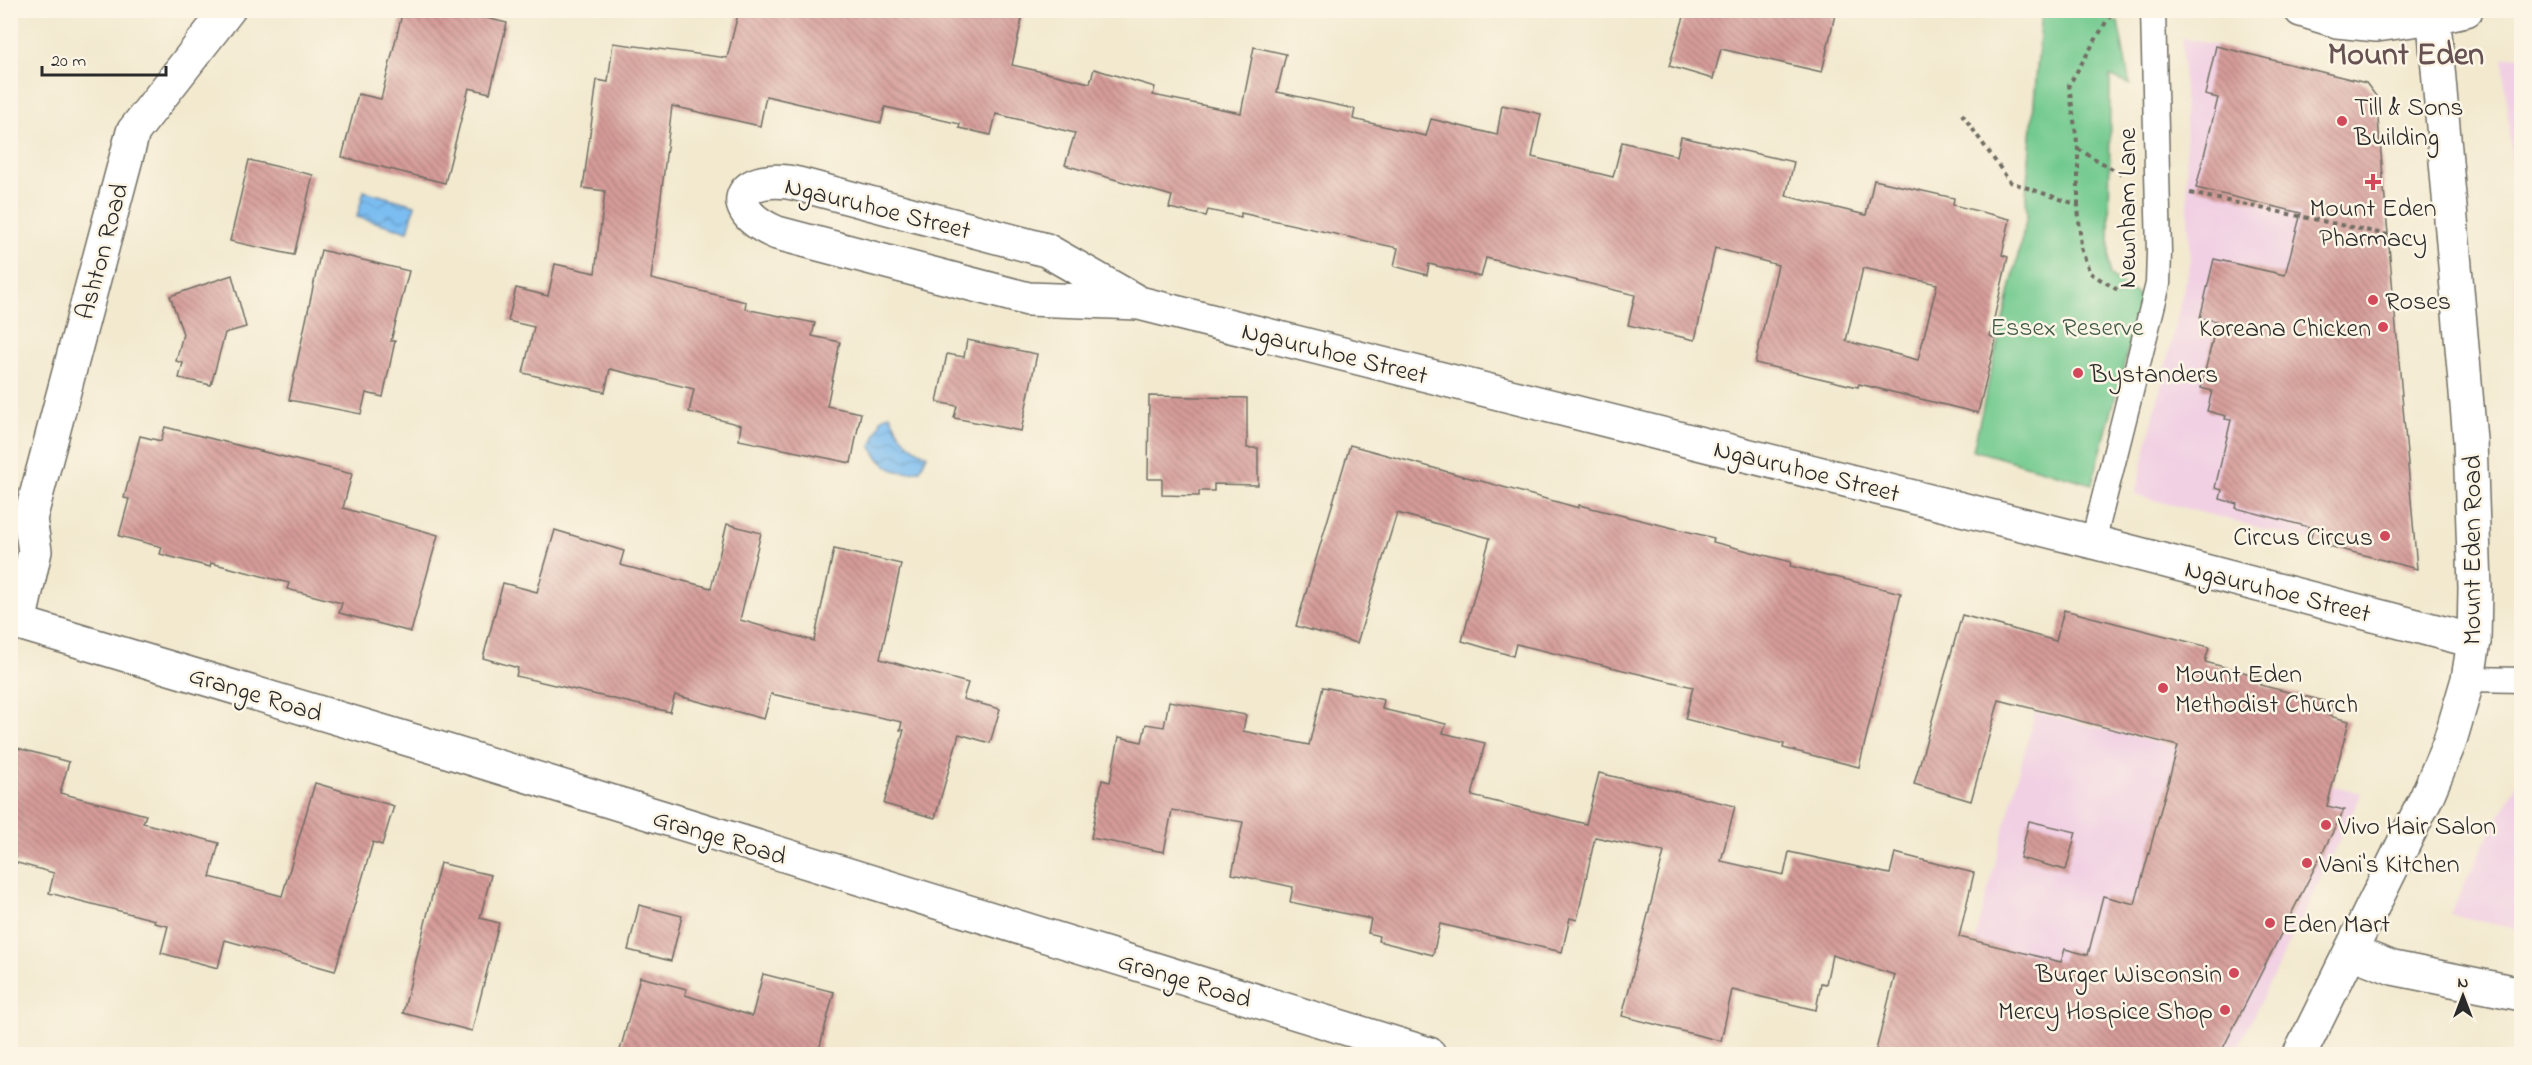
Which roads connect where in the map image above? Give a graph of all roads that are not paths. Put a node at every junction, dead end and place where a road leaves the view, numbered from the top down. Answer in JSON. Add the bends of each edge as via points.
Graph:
{"nodes":[{"id":1,"x":228,"y":10,"type":"edge"},
{"id":2,"x":2152,"y":10,"type":"edge"},
{"id":3,"x":2301,"y":10,"type":"edge"},
{"id":4,"x":2466,"y":10,"type":"edge"},
{"id":5,"x":2433,"y":14,"type":"edge"},
{"id":6,"x":1139,"y":303,"type":"junction"},
{"id":7,"x":20,"y":529,"type":"edge"},
{"id":8,"x":2093,"y":542,"type":"junction"},
{"id":9,"x":15,"y":622,"type":"edge"},
{"id":10,"x":2474,"y":641,"type":"junction"},
{"id":11,"x":2468,"y":679,"type":"junction"},
{"id":12,"x":2522,"y":680,"type":"edge"},
{"id":13,"x":2351,"y":952,"type":"junction"},
{"id":14,"x":2522,"y":994,"type":"edge"},
{"id":15,"x":1429,"y":1054,"type":"edge"},
{"id":16,"x":2300,"y":1054,"type":"edge"}],
"edges":[{"from":1,"to":7,"type":"street","name":"Ashton Road","via":[[133,132]]},
{"from":2,"to":8,"type":"lane","name":"Newnham Lane","via":[[2158,284]]},
{"from":3,"to":5,"type":"street","via":[[2337,21],[2377,25]]},
{"from":4,"to":5,"type":"street"},
{"from":5,"to":10,"type":"street","name":"Mount Eden Road","via":[[2470,440]]},
{"from":6,"to":6,"type":"street","name":"Ngauruhoe Street","via":[[1028,299],[789,237],[748,216],[744,198],[753,184],[774,180],[843,196],[1046,250]]},
{"from":6,"to":8,"type":"street","name":"Ngauruhoe Street"},
{"from":7,"to":9,"type":"street","name":"Ashton Road","via":[[35,552]]},
{"from":8,"to":10,"type":"street","name":"Ngauruhoe Street"},
{"from":9,"to":15,"type":"street","name":"Grange Road"},
{"from":10,"to":11,"type":"street","name":"Mount Eden Road"},
{"from":11,"to":12,"type":"lane"},
{"from":11,"to":13,"type":"street","name":"Mount Eden Road","via":[[2449,744],[2427,796]]},
{"from":13,"to":14,"type":"street","via":[[2393,968]]},
{"from":13,"to":16,"type":"street","name":"Mount Eden Road"}]}
